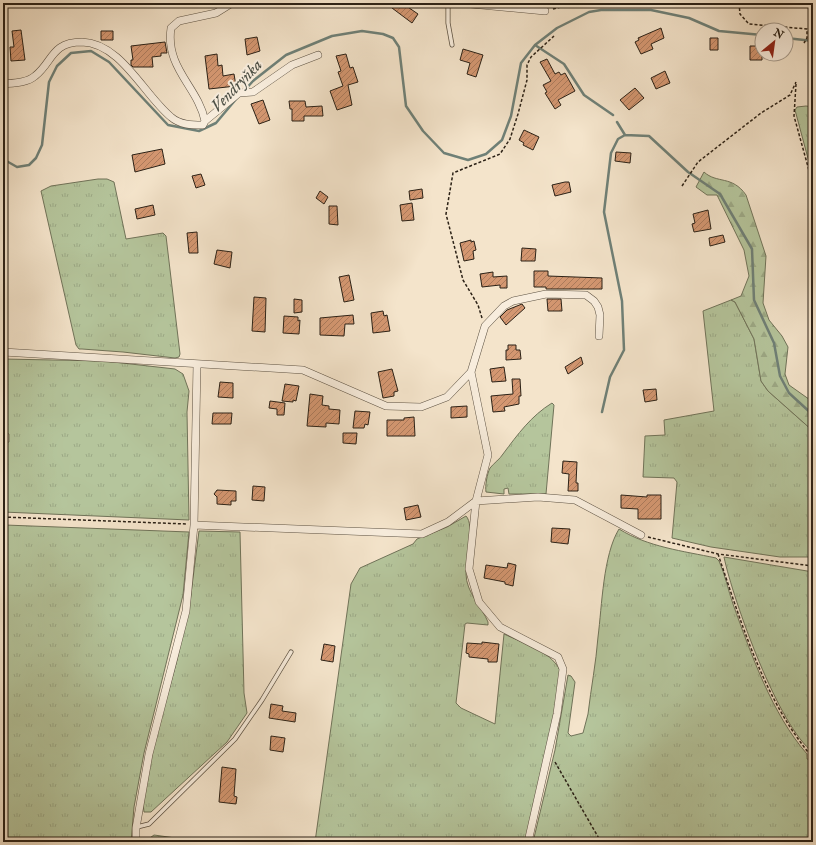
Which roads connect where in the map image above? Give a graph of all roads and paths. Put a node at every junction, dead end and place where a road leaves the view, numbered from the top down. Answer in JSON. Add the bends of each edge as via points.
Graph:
{"nodes":[{"id":1,"x":232,"y":3,"type":"edge"},
{"id":2,"x":448,"y":3,"type":"edge"},
{"id":3,"x":460,"y":3,"type":"edge"},
{"id":4,"x":576,"y":3,"type":"edge"},
{"id":5,"x":739,"y":3,"type":"edge"},
{"id":6,"x":545,"y":11,"type":"joint"},
{"id":7,"x":554,"y":36,"type":"dead end"},
{"id":8,"x":804,"y":43,"type":"dead end"},
{"id":9,"x":452,"y":45,"type":"dead end"},
{"id":10,"x":318,"y":55,"type":"dead end"},
{"id":11,"x":3,"y":84,"type":"edge"},
{"id":12,"x":205,"y":121,"type":"junction"},
{"id":13,"x":682,"y":186,"type":"dead end"},
{"id":14,"x":813,"y":186,"type":"edge"},
{"id":15,"x":485,"y":326,"type":"junction"},
{"id":16,"x":599,"y":336,"type":"dead end"},
{"id":17,"x":3,"y":352,"type":"edge"},
{"id":18,"x":196,"y":364,"type":"junction"},
{"id":19,"x":471,"y":372,"type":"junction"},
{"id":20,"x":476,"y":501,"type":"junction"},
{"id":21,"x":3,"y":516,"type":"edge"},
{"id":22,"x":194,"y":525,"type":"junction"},
{"id":23,"x":641,"y":535,"type":"joint"},
{"id":24,"x":718,"y":554,"type":"junction"},
{"id":25,"x":813,"y":566,"type":"edge"},
{"id":26,"x":291,"y":652,"type":"dead end"},
{"id":27,"x":549,"y":752,"type":"junction"},
{"id":28,"x":813,"y":755,"type":"edge"},
{"id":29,"x":136,"y":828,"type":"junction"},
{"id":30,"x":136,"y":842,"type":"edge"},
{"id":31,"x":528,"y":842,"type":"edge"},
{"id":32,"x":601,"y":842,"type":"edge"}],
"edges":[{"from":1,"to":12,"type":"street","via":[[216,13],[179,21],[171,28],[170,41],[174,63],[203,111]]},
{"from":2,"to":9,"type":"lane"},
{"from":3,"to":6,"type":"street"},
{"from":4,"to":6,"type":"path"},
{"from":5,"to":8,"type":"path","via":[[740,14],[749,24],[807,29]]},
{"from":7,"to":15,"type":"path","via":[[531,57],[527,65],[527,80],[518,114],[510,139],[500,154],[453,173],[446,214],[462,280],[478,305]]},
{"from":10,"to":12,"type":"street","via":[[292,65],[253,92],[239,93]]},
{"from":11,"to":12,"type":"street","via":[[24,82],[34,77],[55,51],[69,44],[89,43],[114,55],[171,117],[188,124],[202,125]]},
{"from":13,"to":14,"type":"path","via":[[698,162],[790,95],[796,82],[794,116]]},
{"from":15,"to":16,"type":"street","via":[[504,306],[513,301],[546,294],[586,295],[598,307]]},
{"from":15,"to":19,"type":"street"},
{"from":17,"to":18,"type":"street"},
{"from":18,"to":19,"type":"street","via":[[303,370],[386,406],[421,407],[447,397]]},
{"from":18,"to":22,"type":"street"},
{"from":19,"to":20,"type":"street","via":[[488,456]]},
{"from":20,"to":22,"type":"street","via":[[448,522],[422,534]]},
{"from":20,"to":23,"type":"street","via":[[538,497],[574,500]]},
{"from":20,"to":27,"type":"street","via":[[469,569],[479,602],[500,627],[558,657],[562,669]]},
{"from":21,"to":22,"type":"path"},
{"from":22,"to":29,"type":"street","via":[[186,611],[149,754]]},
{"from":23,"to":24,"type":"path"},
{"from":24,"to":25,"type":"path"},
{"from":24,"to":28,"type":"path","via":[[758,664],[786,722]]},
{"from":26,"to":29,"type":"lane","via":[[235,739],[149,824]]},
{"from":27,"to":31,"type":"street"},
{"from":27,"to":32,"type":"path"},
{"from":29,"to":30,"type":"street"}]}
